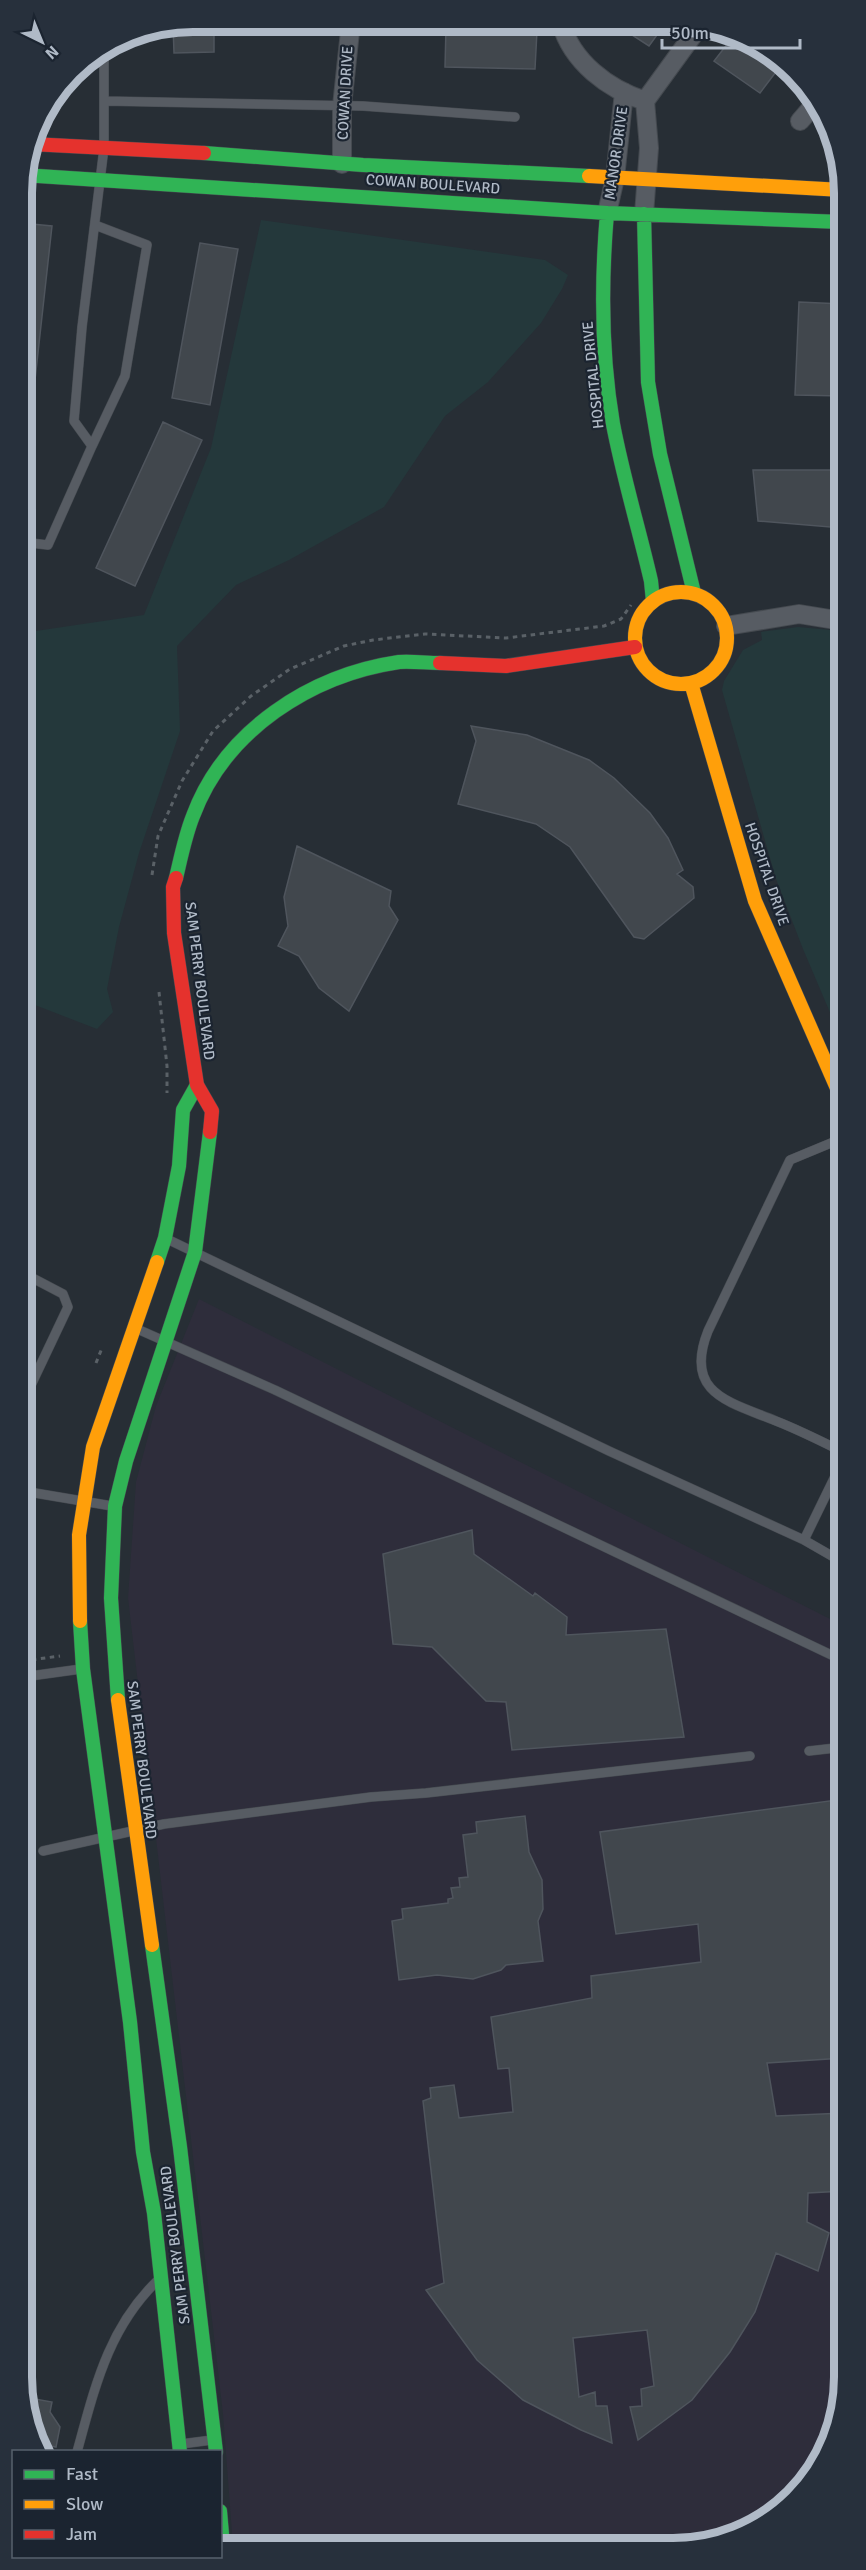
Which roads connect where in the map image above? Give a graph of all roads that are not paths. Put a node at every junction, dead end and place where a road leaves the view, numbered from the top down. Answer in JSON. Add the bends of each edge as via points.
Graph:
{"nodes":[{"id":1,"x":350,"y":32,"type":"edge"},
{"id":2,"x":564,"y":32,"type":"edge"},
{"id":3,"x":694,"y":33,"type":"edge"},
{"id":4,"x":104,"y":58,"type":"edge"},
{"id":5,"x":624,"y":92,"type":"junction"},
{"id":6,"x":105,"y":101,"type":"junction"},
{"id":7,"x":645,"y":101,"type":"junction"},
{"id":8,"x":342,"y":106,"type":"junction"},
{"id":9,"x":811,"y":109,"type":"edge"},
{"id":10,"x":515,"y":117,"type":"dead end"},
{"id":11,"x":800,"y":122,"type":"dead end"},
{"id":12,"x":39,"y":144,"type":"edge"},
{"id":13,"x":104,"y":148,"type":"junction"},
{"id":14,"x":342,"y":164,"type":"junction"},
{"id":15,"x":33,"y":175,"type":"edge"},
{"id":16,"x":615,"y":178,"type":"junction"},
{"id":17,"x":101,"y":179,"type":"junction"},
{"id":18,"x":646,"y":180,"type":"junction"},
{"id":19,"x":834,"y":190,"type":"edge"},
{"id":20,"x":607,"y":213,"type":"junction"},
{"id":21,"x":644,"y":214,"type":"junction"},
{"id":22,"x":834,"y":222,"type":"edge"},
{"id":23,"x":95,"y":225,"type":"junction"},
{"id":24,"x":92,"y":446,"type":"junction"},
{"id":25,"x":32,"y":543,"type":"edge"},
{"id":26,"x":694,"y":593,"type":"junction"},
{"id":27,"x":653,"y":601,"type":"junction"},
{"id":28,"x":834,"y":620,"type":"edge"},
{"id":29,"x":726,"y":626,"type":"junction"},
{"id":30,"x":635,"y":647,"type":"junction"},
{"id":31,"x":691,"y":683,"type":"junction"},
{"id":32,"x":834,"y":1081,"type":"edge"},
{"id":33,"x":196,"y":1085,"type":"junction"},
{"id":34,"x":834,"y":1141,"type":"edge"},
{"id":35,"x":165,"y":1238,"type":"junction"},
{"id":36,"x":195,"y":1252,"type":"junction"},
{"id":37,"x":32,"y":1277,"type":"edge"},
{"id":38,"x":133,"y":1327,"type":"junction"},
{"id":39,"x":164,"y":1341,"type":"junction"},
{"id":40,"x":31,"y":1384,"type":"edge"},
{"id":41,"x":834,"y":1447,"type":"edge"},
{"id":42,"x":834,"y":1478,"type":"edge"},
{"id":43,"x":31,"y":1493,"type":"edge"},
{"id":44,"x":85,"y":1503,"type":"junction"},
{"id":45,"x":115,"y":1506,"type":"junction"},
{"id":46,"x":804,"y":1540,"type":"junction"},
{"id":47,"x":834,"y":1557,"type":"edge"},
{"id":48,"x":834,"y":1657,"type":"edge"},
{"id":49,"x":83,"y":1669,"type":"junction"},
{"id":50,"x":31,"y":1676,"type":"edge"},
{"id":51,"x":834,"y":1748,"type":"edge"},
{"id":52,"x":809,"y":1751,"type":"dead end"},
{"id":53,"x":750,"y":1756,"type":"dead end"},
{"id":54,"x":135,"y":1830,"type":"junction"},
{"id":55,"x":106,"y":1836,"type":"junction"},
{"id":56,"x":43,"y":1851,"type":"dead end"},
{"id":57,"x":160,"y":2278,"type":"junction"},
{"id":58,"x":215,"y":2446,"type":"edge"},
{"id":59,"x":179,"y":2448,"type":"edge"},
{"id":60,"x":77,"y":2450,"type":"edge"}],
"edges":[{"from":1,"to":8,"type":"street","name":"COWAN DRIVE"},
{"from":2,"to":5,"type":"street","name":"MANOR DRIVE","via":[[578,58]]},
{"from":3,"to":7,"type":"street"},
{"from":4,"to":6,"type":"lane"},
{"from":5,"to":7,"type":"street","name":"MANOR DRIVE"},
{"from":5,"to":16,"type":"street","name":"MANOR DRIVE"},
{"from":6,"to":8,"type":"lane"},
{"from":6,"to":13,"type":"lane"},
{"from":7,"to":18,"type":"street","name":"MANOR DRIVE","via":[[649,148]]},
{"from":8,"to":10,"type":"lane"},
{"from":8,"to":14,"type":"street","name":"COWAN DRIVE"},
{"from":9,"to":11,"type":"street"},
{"from":12,"to":13,"type":"street","name":"COWAN BOULEVARD"},
{"from":13,"to":14,"type":"street","name":"COWAN BOULEVARD"},
{"from":13,"to":17,"type":"lane"},
{"from":14,"to":16,"type":"street","name":"COWAN BOULEVARD"},
{"from":15,"to":17,"type":"street","name":"COWAN BOULEVARD"},
{"from":16,"to":18,"type":"street","name":"COWAN BOULEVARD"},
{"from":16,"to":20,"type":"street","name":"MANOR DRIVE"},
{"from":17,"to":20,"type":"street","name":"COWAN BOULEVARD"},
{"from":17,"to":23,"type":"lane"},
{"from":18,"to":19,"type":"street","name":"COWAN BOULEVARD"},
{"from":18,"to":21,"type":"street","name":"MANOR DRIVE"},
{"from":20,"to":21,"type":"street","name":"COWAN BOULEVARD"},
{"from":20,"to":27,"type":"street","name":"HOSPITAL DRIVE","via":[[602,250],[608,393]]},
{"from":21,"to":22,"type":"street","name":"COWAN BOULEVARD"},
{"from":21,"to":26,"type":"street","via":[[648,382],[660,454]]},
{"from":23,"to":24,"type":"lane","via":[[74,421]]},
{"from":23,"to":24,"type":"lane","via":[[147,245],[125,376]]},
{"from":24,"to":25,"type":"lane","via":[[48,545]]},
{"from":26,"to":27,"type":"street","via":[[674,591]]},
{"from":26,"to":29,"type":"street","via":[[712,602]]},
{"from":27,"to":30,"type":"street","via":[[639,618]]},
{"from":28,"to":29,"type":"street","via":[[799,614]]},
{"from":29,"to":31,"type":"street","via":[[724,656],[705,678]]},
{"from":30,"to":31,"type":"street","via":[[640,661],[662,680]]},
{"from":30,"to":33,"type":"street","name":"SAM PERRY BOULEVARD","via":[[506,666],[411,662],[352,672],[311,688],[247,734],[207,785],[193,815],[173,887],[174,933]]},
{"from":31,"to":32,"type":"street","name":"HOSPITAL DRIVE","via":[[755,901]]},
{"from":33,"to":35,"type":"street","name":"SAM PERRY BOULEVARD","via":[[183,1110]]},
{"from":33,"to":36,"type":"street","name":"SAM PERRY BOULEVARD","via":[[212,1111]]},
{"from":34,"to":41,"type":"lane","via":[[790,1160],[702,1345],[708,1386],[719,1397]]},
{"from":35,"to":36,"type":"lane"},
{"from":35,"to":38,"type":"street","name":"SAM PERRY BOULEVARD"},
{"from":36,"to":39,"type":"street","name":"SAM PERRY BOULEVARD"},
{"from":36,"to":46,"type":"lane"},
{"from":37,"to":40,"type":"lane","via":[[63,1294],[68,1307]]},
{"from":38,"to":39,"type":"lane"},
{"from":38,"to":44,"type":"street","name":"SAM PERRY BOULEVARD","via":[[93,1447]]},
{"from":39,"to":45,"type":"street","name":"SAM PERRY BOULEVARD"},
{"from":39,"to":48,"type":"lane","via":[[424,1460]]},
{"from":42,"to":46,"type":"lane"},
{"from":43,"to":44,"type":"lane"},
{"from":44,"to":45,"type":"lane"},
{"from":44,"to":49,"type":"street","name":"SAM PERRY BOULEVARD","via":[[79,1535],[78,1584]]},
{"from":45,"to":54,"type":"street","name":"SAM PERRY BOULEVARD","via":[[111,1598],[116,1683]]},
{"from":46,"to":47,"type":"lane"},
{"from":49,"to":50,"type":"lane"},
{"from":49,"to":55,"type":"street","name":"SAM PERRY BOULEVARD"},
{"from":51,"to":52,"type":"lane"},
{"from":53,"to":54,"type":"lane","via":[[314,1804]]},
{"from":54,"to":55,"type":"lane"},
{"from":54,"to":58,"type":"street","name":"SAM PERRY BOULEVARD","via":[[180,2147]]},
{"from":55,"to":56,"type":"lane"},
{"from":55,"to":57,"type":"street","name":"SAM PERRY BOULEVARD"},
{"from":57,"to":59,"type":"street","name":"SAM PERRY BOULEVARD"},
{"from":57,"to":60,"type":"lane","via":[[138,2300],[119,2330],[100,2371]]},
{"from":58,"to":59,"type":"lane"}]}
